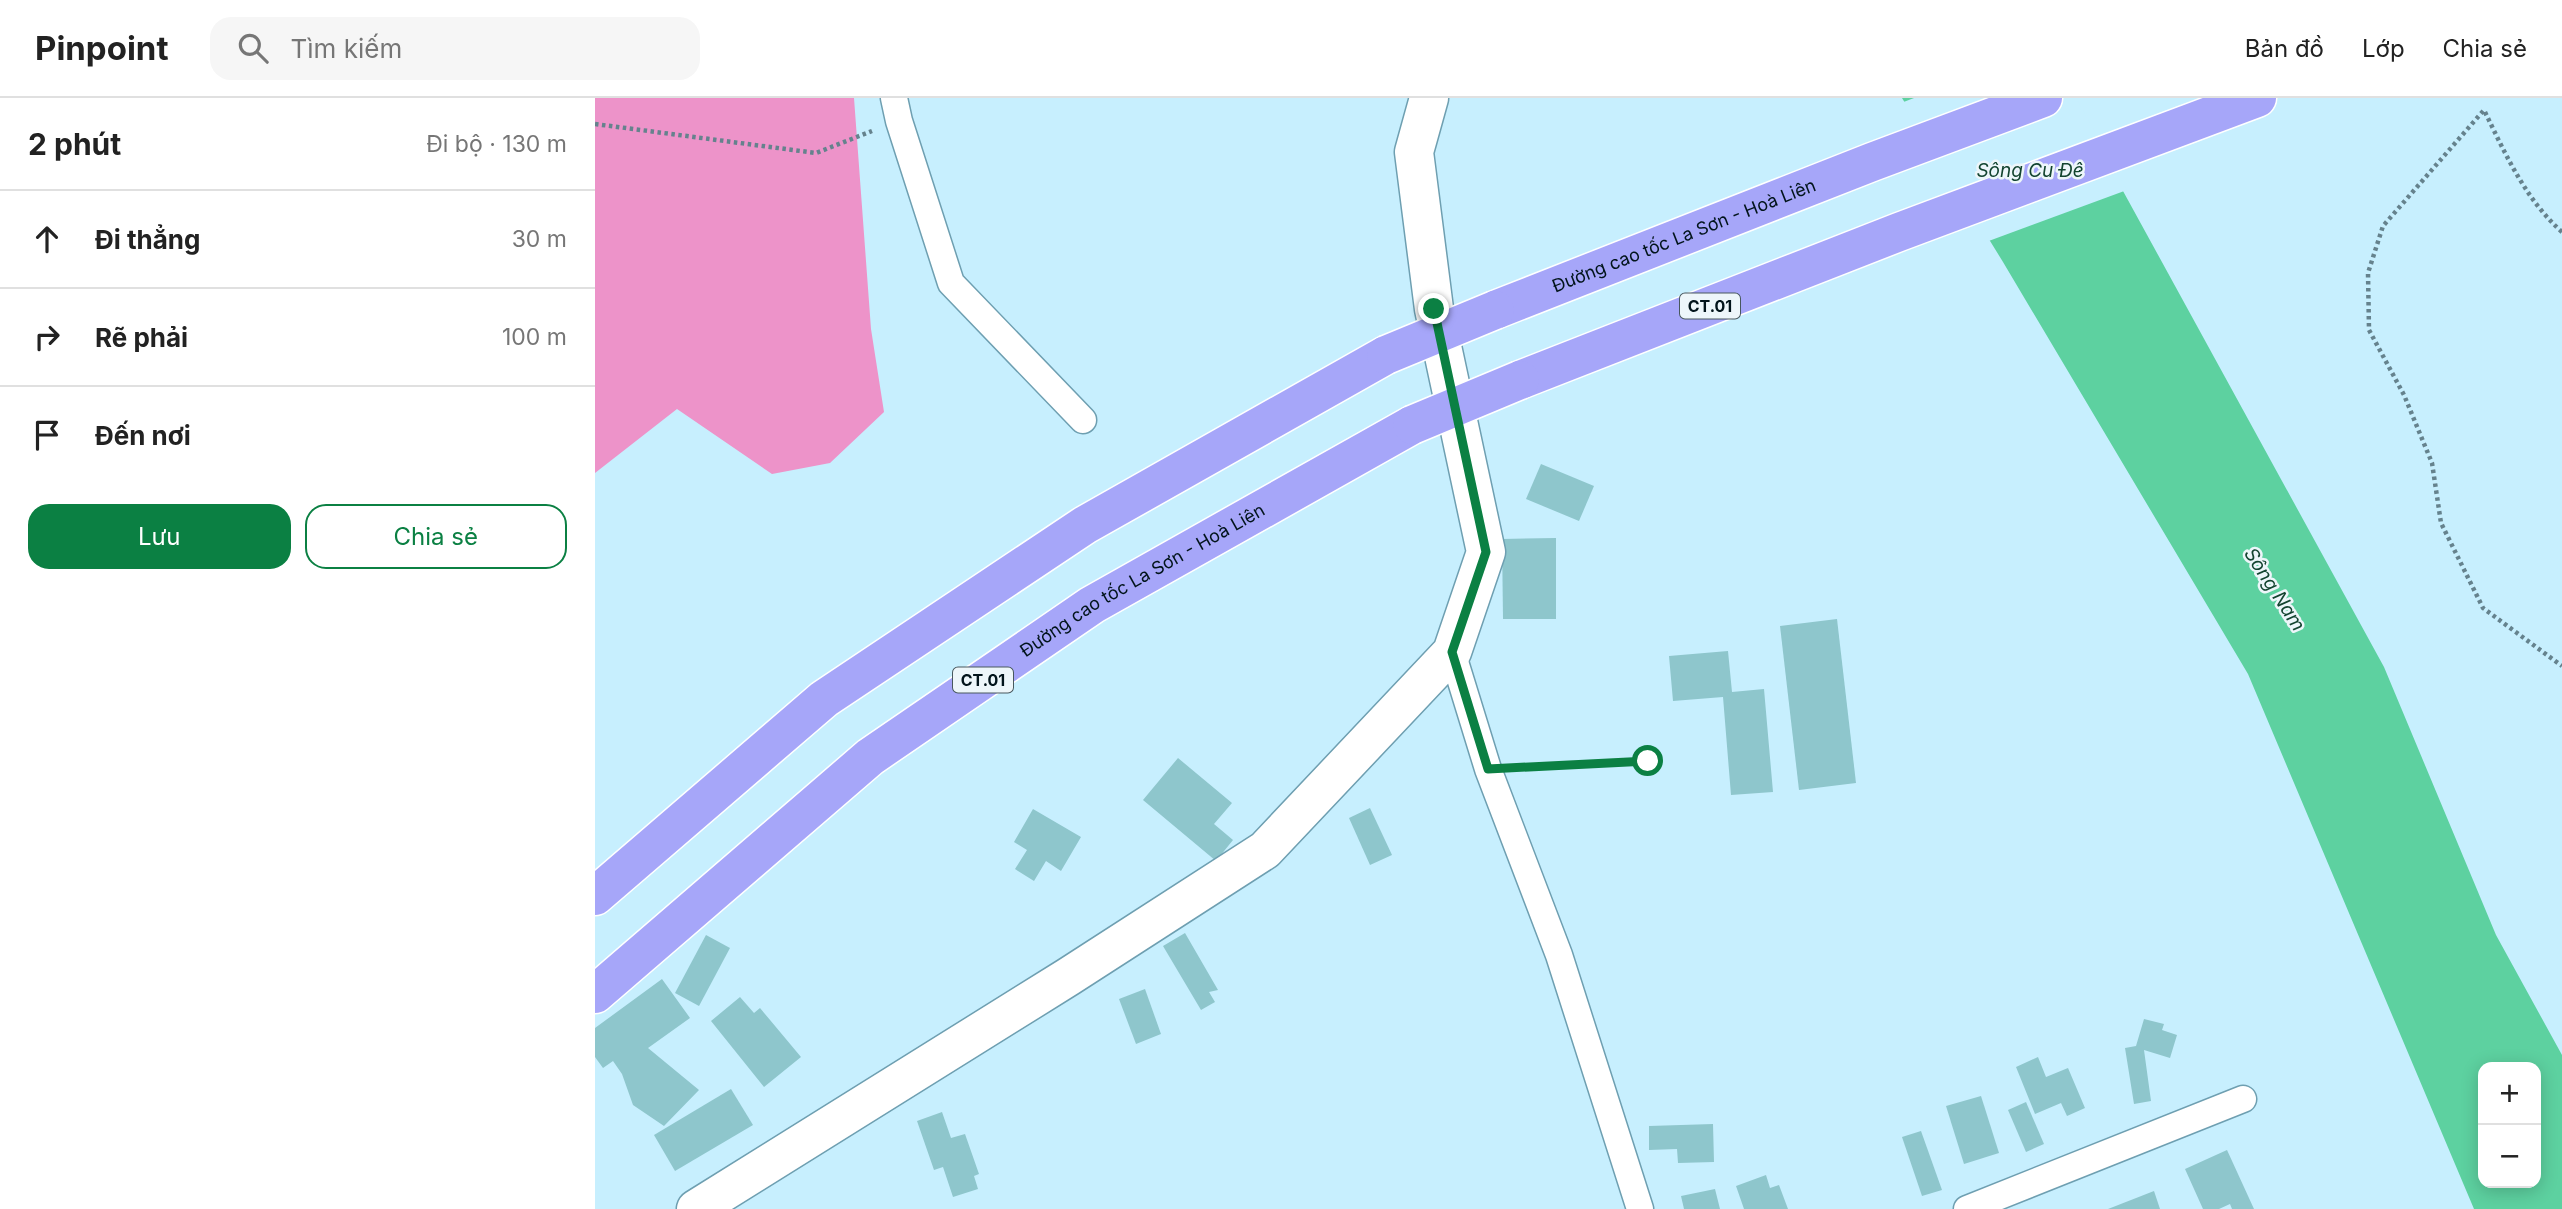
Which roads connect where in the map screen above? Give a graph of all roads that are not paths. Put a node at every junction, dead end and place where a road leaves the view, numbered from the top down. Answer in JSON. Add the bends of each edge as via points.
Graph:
{"nodes":[{"id":1,"x":1429,"y":98,"type":"edge"},
{"id":2,"x":2043,"y":98,"type":"edge"},
{"id":3,"x":2257,"y":98,"type":"edge"},
{"id":4,"x":896,"y":109,"type":"edge"},
{"id":5,"x":1083,"y":420,"type":"dead end"},
{"id":6,"x":1452,"y":652,"type":"junction"},
{"id":7,"x":595,"y":896,"type":"edge"},
{"id":8,"x":595,"y":994,"type":"edge"},
{"id":9,"x":2243,"y":1099,"type":"dead end"},
{"id":10,"x":696,"y":1209,"type":"edge"},
{"id":11,"x":1640,"y":1209,"type":"edge"},
{"id":12,"x":1967,"y":1209,"type":"edge"}],
"edges":[{"from":1,"to":6,"type":"main road","via":[[1414,152],[1430,283],[1486,552]]},
{"from":2,"to":7,"type":"highway","name":"Đường cao tốc La Sơn - Hoà Liên","bridge":true,"via":[[1386,355],[1085,525],[824,699]]},
{"from":3,"to":8,"type":"highway","name":"Đường cao tốc La Sơn - Hoà Liên","number":"CT.01","bridge":true,"via":[[1899,232],[1412,425],[1092,605],[870,757]]},
{"from":4,"to":5,"type":"street","via":[[951,283]]},
{"from":6,"to":10,"type":"main road","via":[[1265,850]]},
{"from":6,"to":11,"type":"street","via":[[1488,769],[1559,955]]},
{"from":9,"to":12,"type":"street"}]}
